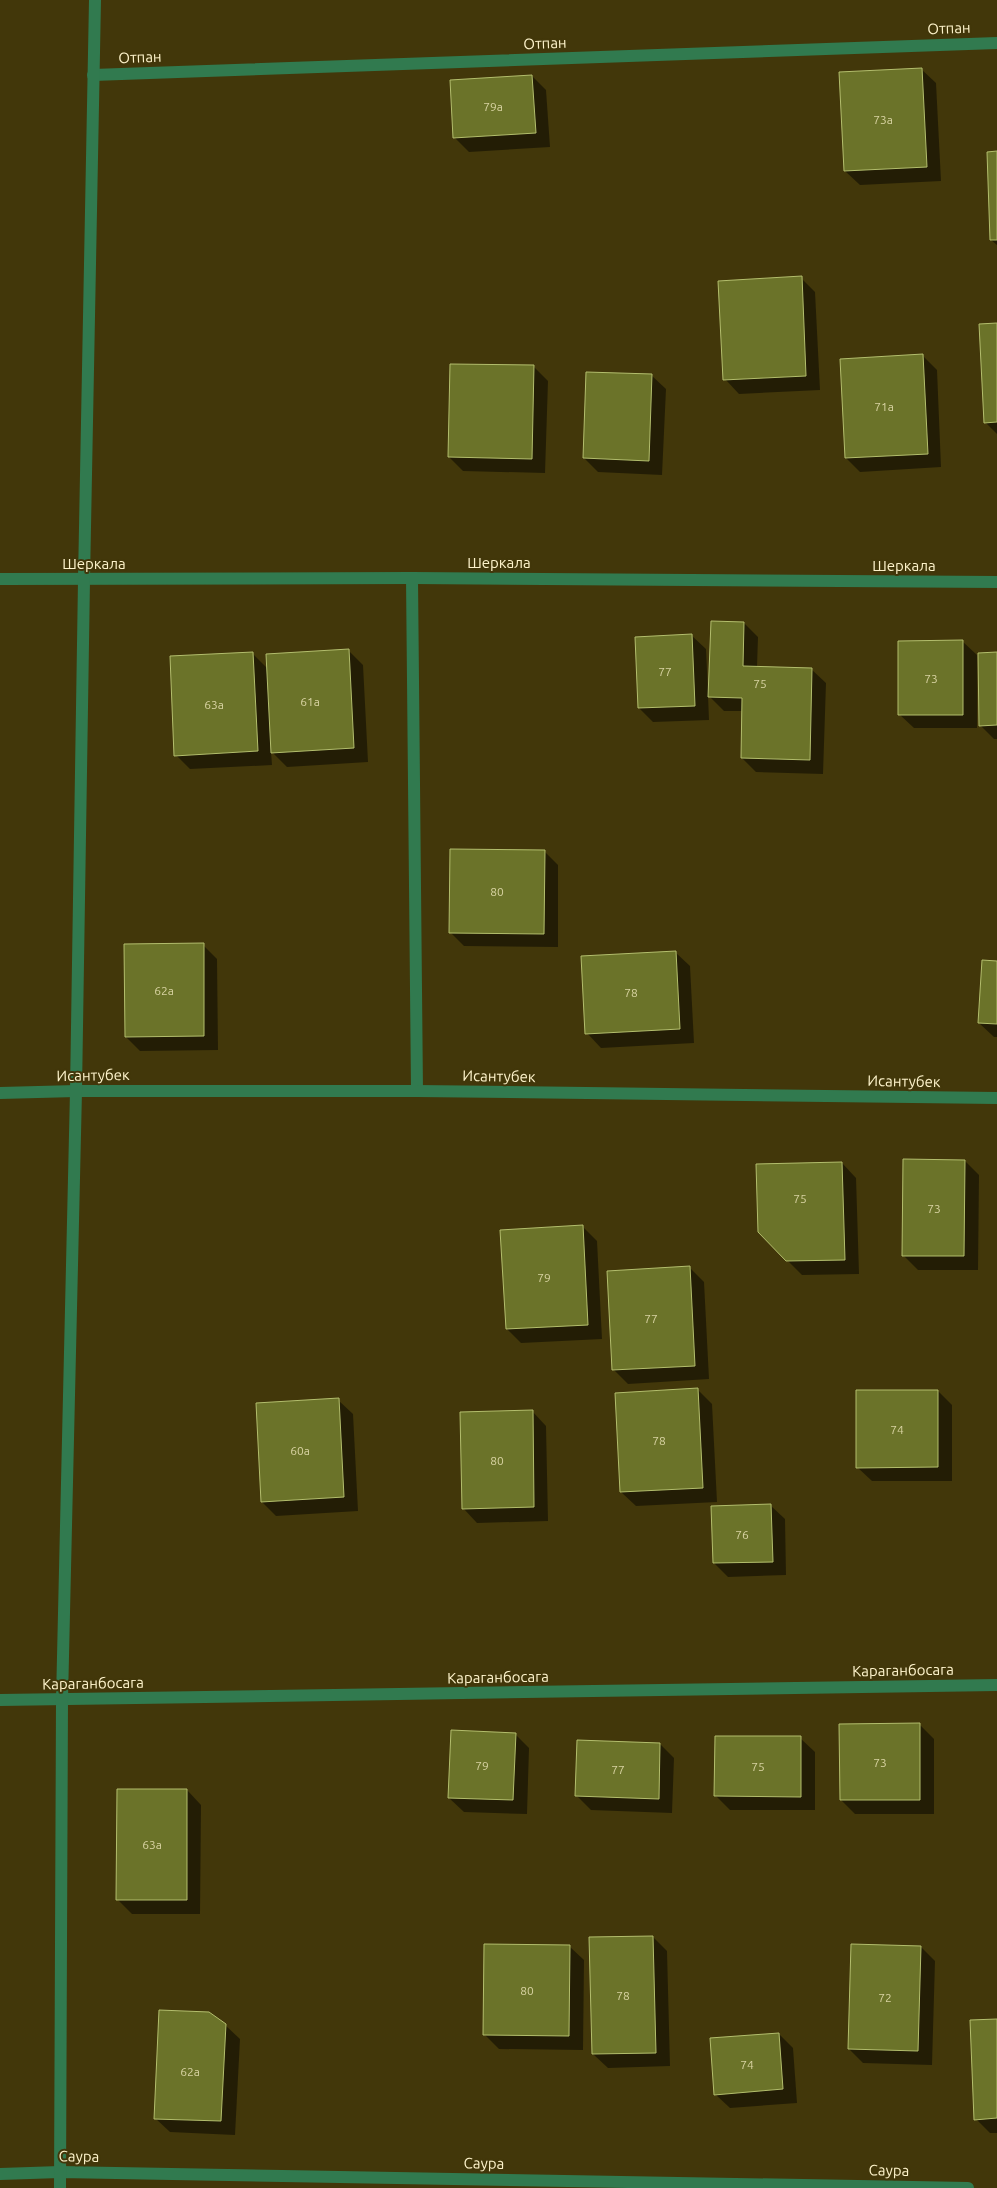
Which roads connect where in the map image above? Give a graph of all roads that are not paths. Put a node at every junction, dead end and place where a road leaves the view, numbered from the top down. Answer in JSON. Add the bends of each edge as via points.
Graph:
{"nodes":[{"id":1,"x":94,"y":0,"type":"edge"},
{"id":2,"x":997,"y":43,"type":"edge"},
{"id":3,"x":93,"y":75,"type":"junction"},
{"id":4,"x":412,"y":578,"type":"junction"},
{"id":5,"x":0,"y":579,"type":"edge"},
{"id":6,"x":84,"y":580,"type":"junction"},
{"id":7,"x":997,"y":582,"type":"edge"},
{"id":8,"x":76,"y":1091,"type":"junction"},
{"id":9,"x":417,"y":1091,"type":"junction"},
{"id":10,"x":0,"y":1093,"type":"edge"},
{"id":11,"x":997,"y":1098,"type":"edge"},
{"id":12,"x":997,"y":1685,"type":"edge"},
{"id":13,"x":0,"y":1700,"type":"edge"},
{"id":14,"x":62,"y":1700,"type":"junction"},
{"id":15,"x":60,"y":2172,"type":"junction"},
{"id":16,"x":0,"y":2174,"type":"edge"},
{"id":17,"x":60,"y":2188,"type":"edge"},
{"id":18,"x":968,"y":2188,"type":"edge"}],
"edges":[{"from":1,"to":3,"type":"street"},
{"from":2,"to":3,"type":"street","name":"Отпан"},
{"from":3,"to":6,"type":"street"},
{"from":4,"to":6,"type":"street","name":"Шеркала"},
{"from":4,"to":7,"type":"street","name":"Шеркала"},
{"from":4,"to":9,"type":"street"},
{"from":5,"to":6,"type":"street","name":"Шеркала"},
{"from":6,"to":8,"type":"street"},
{"from":8,"to":9,"type":"street","name":"Исантубек"},
{"from":8,"to":10,"type":"street","name":"Исантубек"},
{"from":8,"to":14,"type":"street"},
{"from":9,"to":11,"type":"street","name":"Исантубек"},
{"from":12,"to":14,"type":"street","name":"Караганбосага"},
{"from":13,"to":14,"type":"street","name":"Караганбосага"},
{"from":14,"to":15,"type":"street"},
{"from":15,"to":16,"type":"street","name":"Саура"},
{"from":15,"to":17,"type":"street"},
{"from":15,"to":18,"type":"street","name":"Саура"}]}
